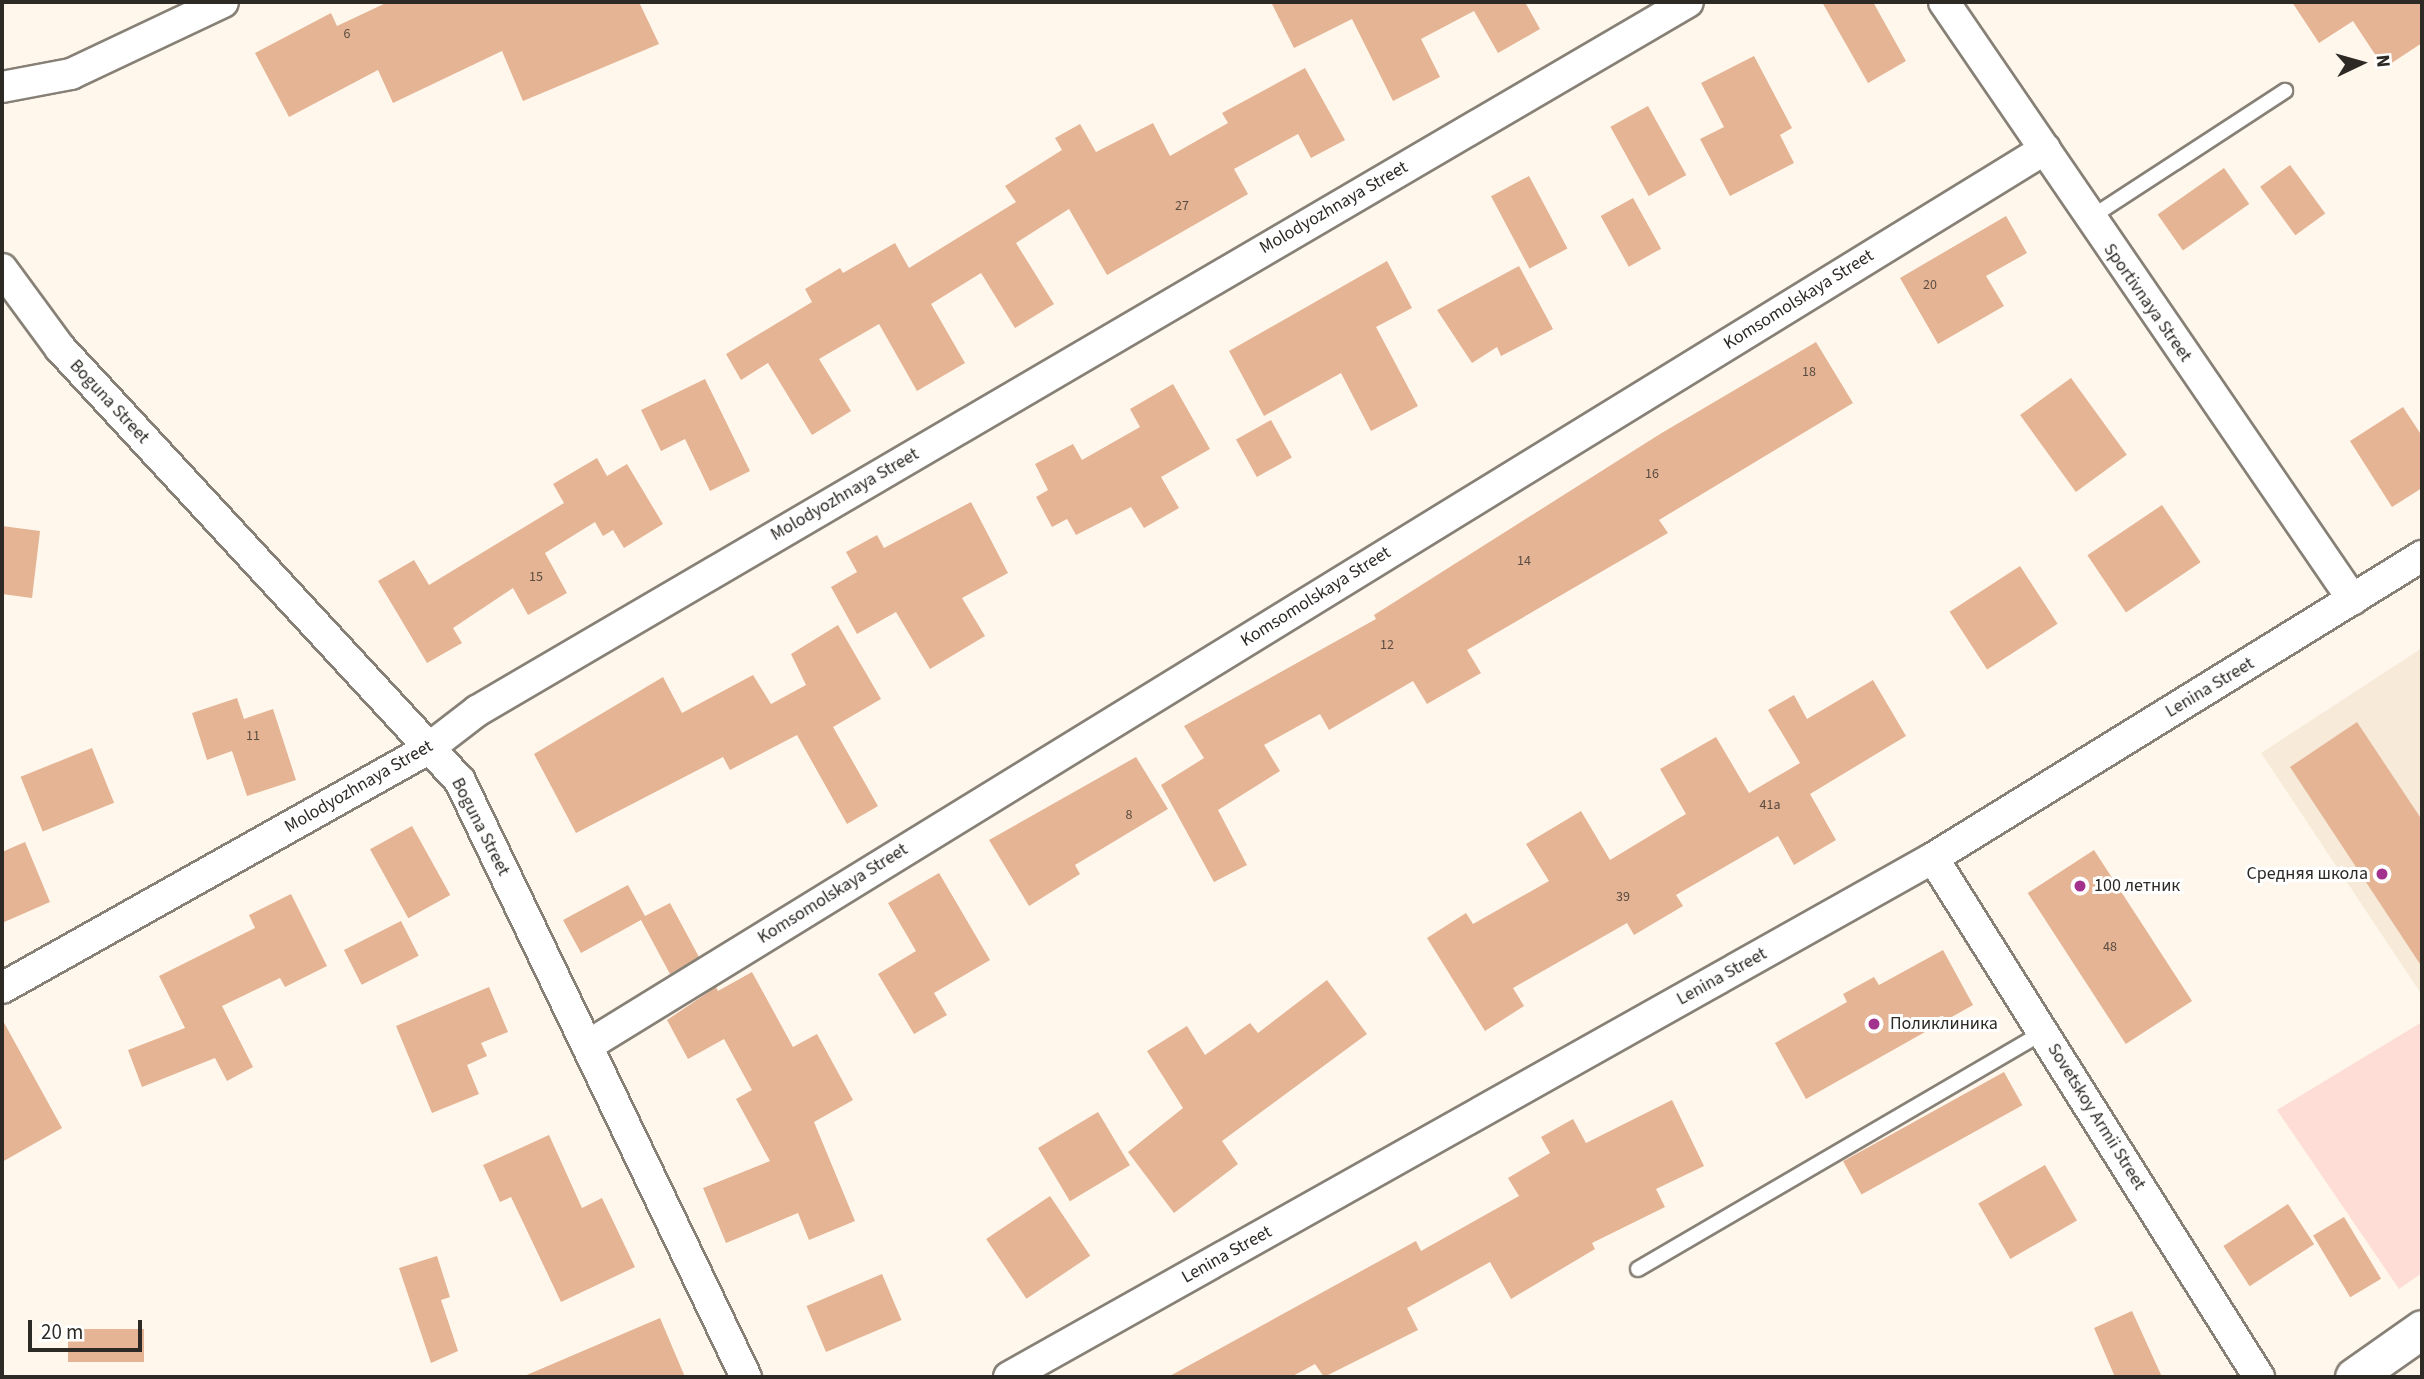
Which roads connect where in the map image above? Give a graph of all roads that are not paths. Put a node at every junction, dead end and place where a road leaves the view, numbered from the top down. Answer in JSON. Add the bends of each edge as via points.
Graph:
{"nodes":[{"id":1,"x":223,"y":2,"type":"edge"},
{"id":2,"x":1688,"y":2,"type":"edge"},
{"id":3,"x":1944,"y":2,"type":"edge"},
{"id":4,"x":2,"y":87,"type":"edge"},
{"id":5,"x":2285,"y":90,"type":"dead end"},
{"id":6,"x":2045,"y":149,"type":"junction"},
{"id":7,"x":2089,"y":219,"type":"junction"},
{"id":8,"x":2,"y":270,"type":"edge"},
{"id":9,"x":2422,"y":556,"type":"edge"},
{"id":10,"x":2353,"y":600,"type":"junction"},
{"id":11,"x":429,"y":748,"type":"junction"},
{"id":12,"x":1933,"y":858,"type":"junction"},
{"id":13,"x":2,"y":988,"type":"edge"},
{"id":14,"x":2044,"y":1032,"type":"junction"},
{"id":15,"x":587,"y":1045,"type":"junction"},
{"id":16,"x":1638,"y":1269,"type":"dead end"},
{"id":17,"x":2422,"y":1329,"type":"edge"},
{"id":18,"x":746,"y":1377,"type":"edge"},
{"id":19,"x":1009,"y":1377,"type":"edge"},
{"id":20,"x":2259,"y":1377,"type":"edge"},
{"id":21,"x":2354,"y":1377,"type":"edge"}],
"edges":[{"from":1,"to":4,"type":"street","via":[[71,74]]},
{"from":2,"to":11,"type":"street","name":"Molodyozhnaya Street","via":[[477,711]]},
{"from":3,"to":6,"type":"street","name":"Sportivnaya Street"},
{"from":5,"to":7,"type":"lane"},
{"from":6,"to":7,"type":"street","name":"Sportivnaya Street"},
{"from":6,"to":15,"type":"street","name":"Komsomolskaya Street"},
{"from":7,"to":10,"type":"street","name":"Sportivnaya Street"},
{"from":8,"to":11,"type":"street","name":"Boguna Street","via":[[60,348]]},
{"from":9,"to":10,"type":"street","name":"Lenina Street"},
{"from":10,"to":12,"type":"street","name":"Lenina Street"},
{"from":11,"to":13,"type":"street","name":"Molodyozhnaya Street"},
{"from":11,"to":15,"type":"street","name":"Boguna Street","via":[[460,781]]},
{"from":12,"to":14,"type":"street","name":"Sovetskoy Armii Street"},
{"from":12,"to":19,"type":"street","name":"Lenina Street"},
{"from":14,"to":16,"type":"lane"},
{"from":14,"to":20,"type":"street","name":"Sovetskoy Armii Street"},
{"from":15,"to":18,"type":"street","name":"Boguna Street"},
{"from":17,"to":21,"type":"street"}]}
